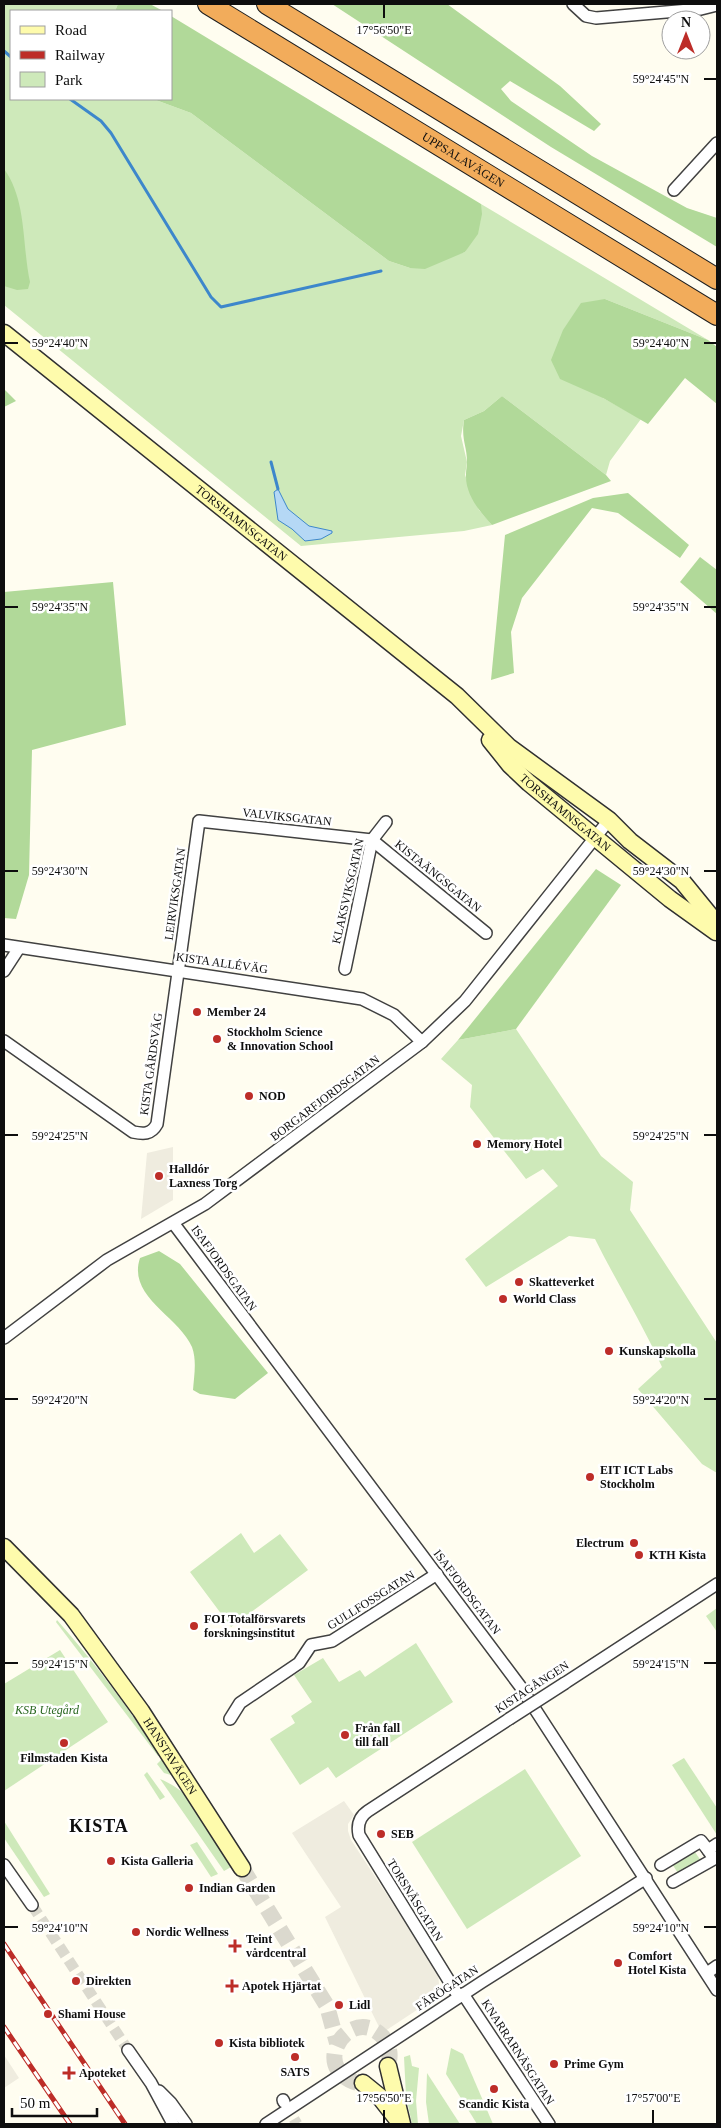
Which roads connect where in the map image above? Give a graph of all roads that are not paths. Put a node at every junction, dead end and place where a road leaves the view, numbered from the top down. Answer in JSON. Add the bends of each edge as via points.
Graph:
{"nodes":[{"id":1,"x":208,"y":4,"type":"edge"},
{"id":2,"x":267,"y":4,"type":"edge"},
{"id":3,"x":573,"y":4,"type":"edge"},
{"id":4,"x":717,"y":5,"type":"edge"},
{"id":5,"x":717,"y":143,"type":"edge"},
{"id":6,"x":674,"y":190,"type":"dead end"},
{"id":7,"x":717,"y":280,"type":"edge"},
{"id":8,"x":717,"y":315,"type":"edge"},
{"id":9,"x":4,"y":333,"type":"edge"},
{"id":10,"x":476,"y":716,"type":"junction"},
{"id":11,"x":608,"y":820,"type":"junction"},
{"id":12,"x":199,"y":821,"type":"joint"},
{"id":13,"x":386,"y":822,"type":"dead end"},
{"id":14,"x":594,"y":837,"type":"junction"},
{"id":15,"x":372,"y":840,"type":"junction"},
{"id":16,"x":717,"y":924,"type":"edge"},
{"id":17,"x":717,"y":933,"type":"edge"},
{"id":18,"x":486,"y":934,"type":"dead end"},
{"id":19,"x":4,"y":945,"type":"edge"},
{"id":20,"x":19,"y":948,"type":"junction"},
{"id":21,"x":345,"y":969,"type":"dead end"},
{"id":22,"x":4,"y":971,"type":"edge"},
{"id":23,"x":177,"y":971,"type":"junction"},
{"id":24,"x":4,"y":1041,"type":"edge"},
{"id":25,"x":422,"y":1042,"type":"junction"},
{"id":26,"x":174,"y":1224,"type":"junction"},
{"id":27,"x":4,"y":1338,"type":"edge"},
{"id":28,"x":4,"y":1546,"type":"edge"},
{"id":29,"x":4,"y":1561,"type":"edge"},
{"id":30,"x":437,"y":1574,"type":"junction"},
{"id":31,"x":717,"y":1584,"type":"edge"},
{"id":32,"x":92,"y":1646,"type":"junction"},
{"id":33,"x":230,"y":1719,"type":"dead end"},
{"id":34,"x":362,"y":1815,"type":"joint"},
{"id":35,"x":712,"y":1847,"type":"edge"},
{"id":36,"x":4,"y":1856,"type":"edge"},
{"id":37,"x":4,"y":1865,"type":"edge"},
{"id":38,"x":661,"y":1865,"type":"dead end"},
{"id":39,"x":242,"y":1868,"type":"tunnel mouth"},
{"id":40,"x":646,"y":1878,"type":"junction"},
{"id":41,"x":16,"y":1881,"type":"junction"},
{"id":42,"x":673,"y":1882,"type":"dead end"},
{"id":43,"x":32,"y":1905,"type":"tunnel mouth"},
{"id":44,"x":717,"y":1966,"type":"edge"},
{"id":45,"x":707,"y":1973,"type":"junction"},
{"id":46,"x":717,"y":1990,"type":"edge"},
{"id":47,"x":461,"y":1996,"type":"junction"},
{"id":48,"x":128,"y":2050,"type":"tunnel mouth"},
{"id":49,"x":151,"y":2084,"type":"junction"},
{"id":50,"x":173,"y":2124,"type":"edge"},
{"id":51,"x":186,"y":2124,"type":"edge"},
{"id":52,"x":266,"y":2124,"type":"edge"},
{"id":53,"x":402,"y":2124,"type":"edge"},
{"id":54,"x":549,"y":2124,"type":"edge"}],
"edges":[{"from":1,"to":8,"type":"highway","name":"UPPSALAVÄGEN"},
{"from":2,"to":7,"type":"highway"},
{"from":3,"to":4,"type":"street","via":[[586,16],[596,18]]},
{"from":5,"to":6,"type":"street"},
{"from":9,"to":10,"type":"street","name":"TORSHAMNSGATAN","via":[[457,696]]},
{"from":10,"to":11,"type":"street","name":"TORSHAMNSGATAN","via":[[509,747]]},
{"from":10,"to":14,"type":"street","name":"TORSHAMNSGATAN","via":[[478,725],[510,765]]},
{"from":11,"to":14,"type":"street","name":"BORGARFJORDSGATAN"},
{"from":11,"to":16,"type":"street","name":"TORSHAMNSGATAN","via":[[682,881]]},
{"from":12,"to":15,"type":"street","name":"VALVIKSGATAN"},
{"from":12,"to":23,"type":"street","name":"LEIRVIKSGATAN"},
{"from":13,"to":15,"type":"street","name":"KLAKSVIKSGATAN"},
{"from":14,"to":17,"type":"street","name":"TORSHAMNSGATAN"},
{"from":14,"to":25,"type":"street","name":"BORGARFJORDSGATAN","via":[[465,1001]]},
{"from":15,"to":18,"type":"street","name":"KISTAÄNGSGATAN"},
{"from":15,"to":21,"type":"street","name":"KLAKSVIKSGATAN"},
{"from":19,"to":20,"type":"street","name":"KISTA ALLÉVÄG"},
{"from":20,"to":22,"type":"street"},
{"from":20,"to":23,"type":"street","name":"KISTA ALLÉVÄG"},
{"from":23,"to":24,"type":"street","name":"KISTA GÅRDSVÄG","via":[[157,1124],[147,1134],[133,1132]]},
{"from":23,"to":25,"type":"street","name":"KISTA ALLÉVÄG","via":[[362,999],[394,1016]]},
{"from":25,"to":26,"type":"street","name":"BORGARFJORDSGATAN"},
{"from":26,"to":27,"type":"street","name":"BORGARFJORDSGATAN","via":[[107,1260]]},
{"from":26,"to":30,"type":"street","name":"ISAFJORDSGATAN"},
{"from":28,"to":32,"type":"street","name":"HANSTAVÄGEN","via":[[71,1615]]},
{"from":29,"to":32,"type":"street","name":"HANSTAVÄGEN","via":[[79,1637]]},
{"from":30,"to":33,"type":"street","name":"GULLFOSSGATAN","via":[[332,1641],[311,1645],[299,1663],[240,1703]]},
{"from":30,"to":40,"type":"street","name":"ISAFJORDSGATAN","via":[[520,1686]]},
{"from":31,"to":34,"type":"street","name":"KISTAGÅNGEN","bridge":true},
{"from":32,"to":39,"type":"street","name":"HANSTAVÄGEN","via":[[146,1718]]},
{"from":34,"to":47,"type":"street","name":"TORSNÄSGATAN","via":[[357,1827],[359,1835]]},
{"from":35,"to":38,"type":"street","via":[[701,1841]]},
{"from":35,"to":42,"type":"street","via":[[714,1859]]},
{"from":36,"to":41,"type":"street"},
{"from":37,"to":41,"type":"street"},
{"from":40,"to":45,"type":"street","name":"ISAFJORDSGATAN"},
{"from":40,"to":47,"type":"street","name":"FÄRÖGATAN"},
{"from":41,"to":43,"type":"street"},
{"from":44,"to":45,"type":"street"},
{"from":45,"to":46,"type":"street","name":"ISAFJORDSGATAN"},
{"from":47,"to":52,"type":"street","name":"FÄRÖGATAN"},
{"from":47,"to":54,"type":"street","name":"KNARRARNÄSGATAN"},
{"from":48,"to":49,"type":"street"},
{"from":49,"to":50,"type":"street"},
{"from":49,"to":51,"type":"street","via":[[171,2103]]},
{"from":53,"to":53,"type":"street","via":[[379,2096],[360,2083],[380,2077],[389,2063]]}]}
